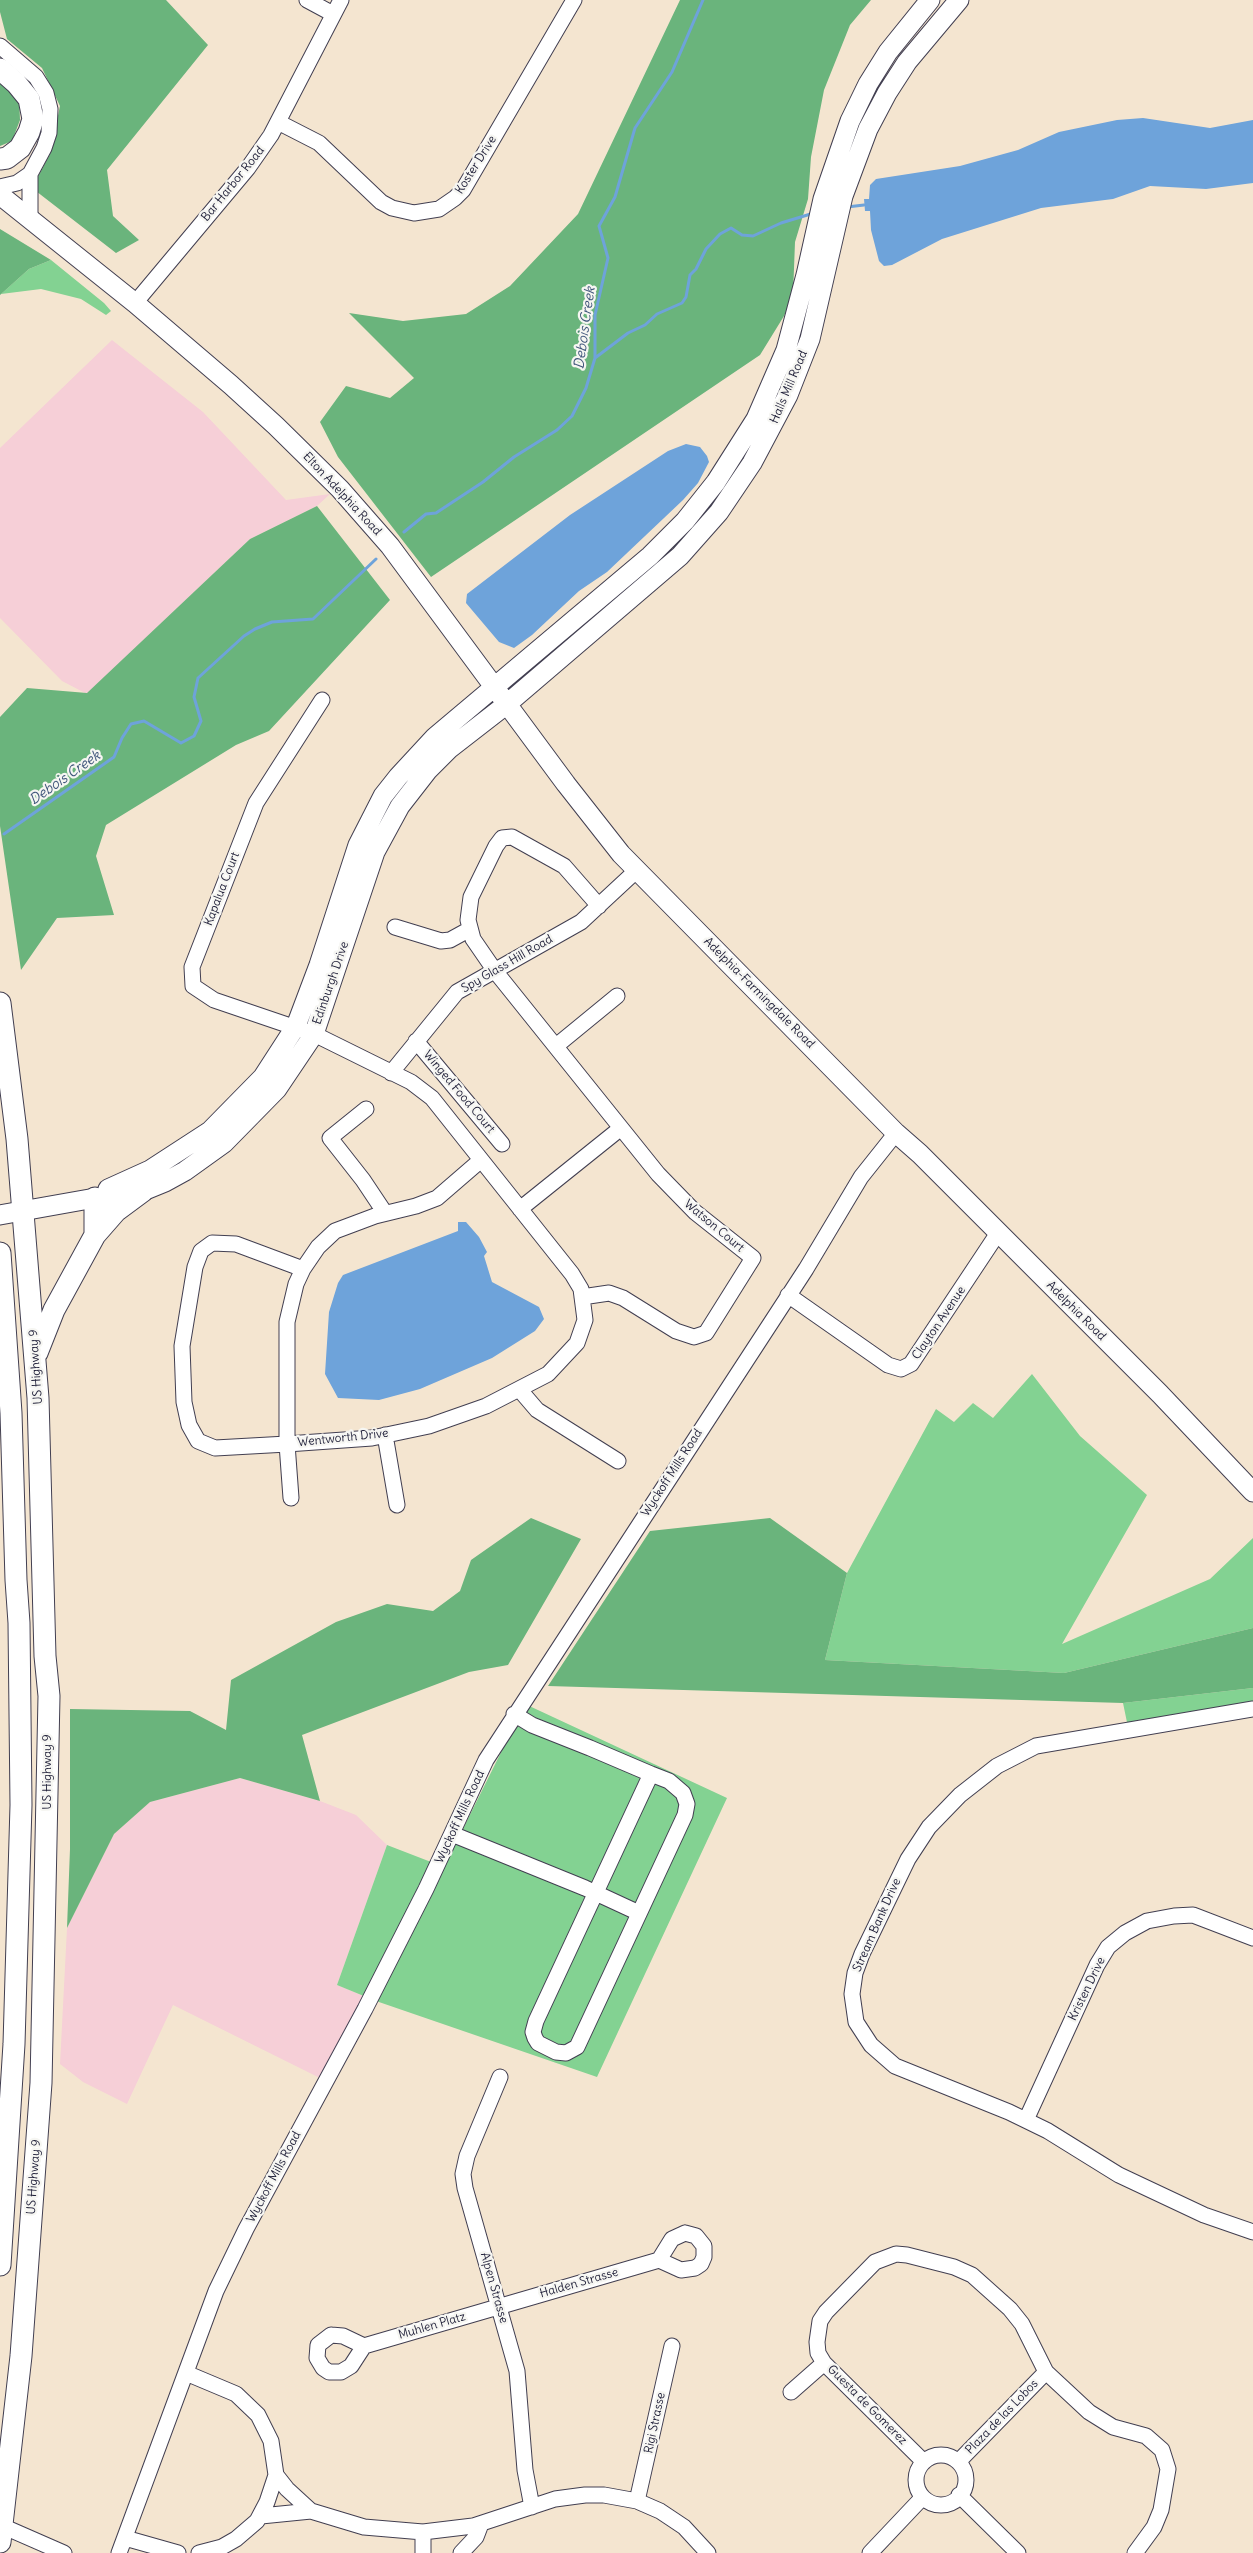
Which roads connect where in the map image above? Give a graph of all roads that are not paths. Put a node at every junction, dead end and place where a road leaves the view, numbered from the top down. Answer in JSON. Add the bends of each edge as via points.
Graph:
{"nodes":[{"id":1,"x":307,"y":0,"type":"edge"},
{"id":2,"x":341,"y":0,"type":"edge"},
{"id":3,"x":574,"y":0,"type":"edge"},
{"id":4,"x":930,"y":0,"type":"edge"},
{"id":5,"x":959,"y":0,"type":"edge"},
{"id":6,"x":333,"y":14,"type":"junction"},
{"id":7,"x":0,"y":46,"type":"edge"},
{"id":8,"x":0,"y":69,"type":"edge"},
{"id":9,"x":278,"y":122,"type":"junction"},
{"id":10,"x":0,"y":159,"type":"edge"},
{"id":11,"x":30,"y":174,"type":"junction"},
{"id":12,"x":0,"y":187,"type":"edge"},
{"id":13,"x":0,"y":194,"type":"edge"},
{"id":14,"x":30,"y":218,"type":"junction"},
{"id":15,"x":135,"y":303,"type":"junction"},
{"id":16,"x":495,"y":688,"type":"junction"},
{"id":17,"x":322,"y":700,"type":"dead end"},
{"id":18,"x":508,"y":704,"type":"junction"},
{"id":19,"x":621,"y":854,"type":"joint"},
{"id":20,"x":637,"y":870,"type":"junction"},
{"id":21,"x":599,"y":906,"type":"junction"},
{"id":22,"x":395,"y":927,"type":"dead end"},
{"id":23,"x":470,"y":929,"type":"junction"},
{"id":24,"x":495,"y":971,"type":"junction"},
{"id":25,"x":617,"y":996,"type":"dead end"},
{"id":26,"x":0,"y":1003,"type":"edge"},
{"id":27,"x":296,"y":1026,"type":"junction"},
{"id":28,"x":314,"y":1034,"type":"junction"},
{"id":29,"x":416,"y":1041,"type":"junction"},
{"id":30,"x":556,"y":1046,"type":"junction"},
{"id":31,"x":391,"y":1073,"type":"junction"},
{"id":32,"x":366,"y":1109,"type":"dead end"},
{"id":33,"x":622,"y":1128,"type":"junction"},
{"id":34,"x":896,"y":1133,"type":"junction"},
{"id":35,"x":502,"y":1144,"type":"dead end"},
{"id":36,"x":480,"y":1160,"type":"junction"},
{"id":37,"x":143,"y":1191,"type":"junction"},
{"id":38,"x":95,"y":1198,"type":"junction"},
{"id":39,"x":520,"y":1209,"type":"junction"},
{"id":40,"x":24,"y":1210,"type":"junction"},
{"id":41,"x":385,"y":1213,"type":"junction"},
{"id":42,"x":0,"y":1215,"type":"edge"},
{"id":43,"x":998,"y":1233,"type":"junction"},
{"id":44,"x":95,"y":1235,"type":"junction"},
{"id":45,"x":0,"y":1253,"type":"edge"},
{"id":46,"x":303,"y":1269,"type":"junction"},
{"id":47,"x":788,"y":1295,"type":"junction"},
{"id":48,"x":582,"y":1297,"type":"junction"},
{"id":49,"x":35,"y":1359,"type":"junction"},
{"id":50,"x":4,"y":1373,"type":"edge"},
{"id":51,"x":519,"y":1389,"type":"junction"},
{"id":52,"x":385,"y":1435,"type":"junction"},
{"id":53,"x":287,"y":1444,"type":"junction"},
{"id":54,"x":618,"y":1462,"type":"dead end"},
{"id":55,"x":1253,"y":1492,"type":"edge"},
{"id":56,"x":291,"y":1498,"type":"dead end"},
{"id":57,"x":396,"y":1505,"type":"dead end"},
{"id":58,"x":1253,"y":1709,"type":"edge"},
{"id":59,"x":514,"y":1714,"type":"junction"},
{"id":60,"x":651,"y":1774,"type":"junction"},
{"id":61,"x":452,"y":1834,"type":"junction"},
{"id":62,"x":595,"y":1893,"type":"junction"},
{"id":63,"x":639,"y":1913,"type":"junction"},
{"id":64,"x":1253,"y":1938,"type":"edge"},
{"id":65,"x":500,"y":2077,"type":"dead end"},
{"id":66,"x":1026,"y":2120,"type":"junction"},
{"id":67,"x":1253,"y":2232,"type":"edge"},
{"id":68,"x":659,"y":2260,"type":"dead end"},
{"id":69,"x":0,"y":2265,"type":"edge"},
{"id":70,"x":499,"y":2306,"type":"junction"},
{"id":71,"x":364,"y":2346,"type":"dead end"},
{"id":72,"x":672,"y":2346,"type":"dead end"},
{"id":73,"x":824,"y":2363,"type":"junction"},
{"id":74,"x":1046,"y":2372,"type":"junction"},
{"id":75,"x":186,"y":2373,"type":"junction"},
{"id":76,"x":791,"y":2392,"type":"dead end"},
{"id":77,"x":924,"y":2462,"type":"junction"},
{"id":78,"x":958,"y":2462,"type":"junction"},
{"id":79,"x":276,"y":2475,"type":"junction"},
{"id":80,"x":959,"y":2495,"type":"junction"},
{"id":81,"x":922,"y":2498,"type":"junction"},
{"id":82,"x":637,"y":2501,"type":"junction"},
{"id":83,"x":532,"y":2507,"type":"junction"},
{"id":84,"x":311,"y":2511,"type":"junction"},
{"id":85,"x":261,"y":2516,"type":"junction"},
{"id":86,"x":481,"y":2524,"type":"junction"},
{"id":87,"x":1,"y":2531,"type":"edge"},
{"id":88,"x":423,"y":2532,"type":"junction"},
{"id":89,"x":125,"y":2538,"type":"junction"},
{"id":90,"x":64,"y":2553,"type":"edge"},
{"id":91,"x":119,"y":2553,"type":"edge"},
{"id":92,"x":178,"y":2553,"type":"edge"},
{"id":93,"x":199,"y":2553,"type":"edge"},
{"id":94,"x":423,"y":2553,"type":"edge"},
{"id":95,"x":461,"y":2553,"type":"edge"},
{"id":96,"x":708,"y":2553,"type":"edge"},
{"id":97,"x":870,"y":2553,"type":"edge"},
{"id":98,"x":1018,"y":2553,"type":"edge"},
{"id":99,"x":1135,"y":2553,"type":"edge"}],
"edges":[{"from":1,"to":6,"type":"street"},
{"from":2,"to":6,"type":"street","name":"Bar Harbor Road"},
{"from":3,"to":9,"type":"street","name":"Koster Drive","via":[[463,190],[439,209],[414,213],[392,208],[381,202],[319,143]]},
{"from":4,"to":16,"type":"main road","name":"Halls Mill Road","via":[[893,44],[868,84],[843,138],[823,199],[795,320],[777,372],[756,419],[720,476],[686,521],[650,556]]},
{"from":5,"to":18,"type":"main road","name":"Halls Mill Road","via":[[923,41],[890,88],[861,146],[837,219],[814,324],[803,358],[772,428],[736,488],[700,534],[664,571]]},
{"from":6,"to":9,"type":"street","name":"Bar Harbor Road"},
{"from":7,"to":11,"type":"street","via":[[36,77],[48,100],[49,133]]},
{"from":8,"to":10,"type":"highway","via":[[29,99],[33,118],[20,148],[8,158]]},
{"from":9,"to":15,"type":"street","name":"Bar Harbor Road","via":[[248,168]]},
{"from":11,"to":12,"type":"street","via":[[17,183]]},
{"from":11,"to":14,"type":"street"},
{"from":13,"to":14,"type":"main road","name":"Elton Adelphia Road"},
{"from":14,"to":15,"type":"main road","name":"Elton Adelphia Road"},
{"from":15,"to":16,"type":"main road","name":"Elton Adelphia Road","via":[[276,426],[340,489],[390,546]]},
{"from":16,"to":18,"type":"main road","name":"Elton Adelphia Road"},
{"from":16,"to":27,"type":"main road","name":"Edinburgh Drive","via":[[442,731],[383,796],[358,846]]},
{"from":17,"to":27,"type":"street","name":"Kapalua Court","via":[[256,803],[192,967],[193,986],[214,1000]]},
{"from":18,"to":19,"type":"main road","name":"Elton Adelphia Road"},
{"from":18,"to":28,"type":"main road","name":"Edinburgh Drive","via":[[438,759],[400,806],[375,852]]},
{"from":19,"to":20,"type":"main road","name":"Adelphia-Farmingdale Road"},
{"from":20,"to":21,"type":"street","name":"Spy Glass Hill Road"},
{"from":20,"to":34,"type":"main road","name":"Adelphia-Farmingdale Road"},
{"from":21,"to":23,"type":"street","via":[[564,866],[512,837],[502,838],[471,896]]},
{"from":21,"to":24,"type":"street","name":"Spy Glass Hill Road","via":[[581,922]]},
{"from":22,"to":23,"type":"street","via":[[441,941],[450,940]]},
{"from":23,"to":24,"type":"street","name":"Watson Court","via":[[473,939]]},
{"from":24,"to":29,"type":"street","name":"Spy Glass Hill Road","via":[[457,992]]},
{"from":24,"to":30,"type":"street","name":"Watson Court"},
{"from":25,"to":30,"type":"street"},
{"from":26,"to":40,"type":"highway","name":"US Highway 9"},
{"from":27,"to":28,"type":"street","name":"Wentworth Drive"},
{"from":27,"to":38,"type":"main road","name":"Edinburgh Drive","via":[[263,1077],[210,1131],[165,1162]]},
{"from":28,"to":31,"type":"street","name":"Wentworth Drive"},
{"from":28,"to":37,"type":"main road","name":"Edinburgh Drive","via":[[277,1089],[224,1144],[185,1171]]},
{"from":29,"to":31,"type":"street","name":"Spy Glass Hill Road"},
{"from":29,"to":35,"type":"street","name":"Winged Food Court"},
{"from":30,"to":33,"type":"street","name":"Watson Court"},
{"from":31,"to":36,"type":"street","name":"Wentworth Drive","via":[[411,1082],[432,1098]]},
{"from":32,"to":41,"type":"street","via":[[330,1138]]},
{"from":33,"to":39,"type":"street"},
{"from":33,"to":48,"type":"street","name":"Watson Court","via":[[658,1174],[695,1212],[753,1258],[706,1333],[694,1337],[676,1332],[623,1298],[609,1293]]},
{"from":34,"to":43,"type":"main road","name":"Adelphia Road"},
{"from":34,"to":47,"type":"street","name":"Wyckoff Mills Road","via":[[861,1177]]},
{"from":36,"to":39,"type":"street","name":"Wentworth Drive"},
{"from":36,"to":41,"type":"street","name":"Wentworth Drive","via":[[437,1198]]},
{"from":37,"to":38,"type":"main road","name":"Edinburgh Drive","via":[[109,1201]]},
{"from":37,"to":44,"type":"highway","via":[[116,1211]]},
{"from":38,"to":40,"type":"main road","name":"Edinburgh Drive"},
{"from":38,"to":44,"type":"highway"},
{"from":39,"to":48,"type":"street","name":"Wentworth Drive","via":[[572,1274]]},
{"from":40,"to":42,"type":"main road","name":"Edinburgh Drive"},
{"from":40,"to":49,"type":"highway","name":"US Highway 9"},
{"from":41,"to":46,"type":"street","name":"Wentworth Drive","via":[[335,1230]]},
{"from":43,"to":47,"type":"street","name":"Clayton Avenue","via":[[911,1364],[901,1370],[888,1366]]},
{"from":43,"to":55,"type":"main road","name":"Adelphia Road"},
{"from":44,"to":49,"type":"highway","via":[[54,1310]]},
{"from":45,"to":50,"type":"highway"},
{"from":46,"to":53,"type":"street","name":"Wentworth Drive","via":[[287,1322]]},
{"from":46,"to":53,"type":"street","via":[[236,1244],[212,1243],[201,1251],[195,1267],[182,1346],[184,1402],[189,1426],[198,1441],[215,1448]]},
{"from":47,"to":59,"type":"street","name":"Wyckoff Mills Road"},
{"from":48,"to":51,"type":"street","name":"Wentworth Drive","via":[[585,1320],[577,1344],[548,1374]]},
{"from":49,"to":87,"type":"highway","name":"US Highway 9","via":[[49,1696],[44,1986],[37,2139],[21,2356]]},
{"from":50,"to":69,"type":"highway","via":[[19,1622],[21,1805],[14,2044]]},
{"from":51,"to":52,"type":"street","name":"Wentworth Drive","via":[[486,1406],[429,1426]]},
{"from":51,"to":54,"type":"street","via":[[537,1410]]},
{"from":52,"to":53,"type":"street","name":"Wentworth Drive"},
{"from":52,"to":57,"type":"street"},
{"from":53,"to":56,"type":"street"},
{"from":58,"to":66,"type":"street","name":"Stream Bank Drive","via":[[1036,1746],[997,1766],[960,1795],[929,1827],[908,1859],[855,1973],[852,1994],[856,2022],[871,2045],[895,2066]]},
{"from":59,"to":60,"type":"street","via":[[532,1725]]},
{"from":59,"to":61,"type":"street","name":"Wyckoff Mills Road","via":[[486,1760]]},
{"from":60,"to":62,"type":"street"},
{"from":60,"to":63,"type":"street","via":[[669,1781],[683,1792],[687,1810]]},
{"from":61,"to":62,"type":"street"},
{"from":61,"to":75,"type":"street","name":"Wyckoff Mills Road","via":[[365,2009],[240,2242],[216,2291]]},
{"from":62,"to":63,"type":"street"},
{"from":62,"to":63,"type":"street","via":[[534,2027],[535,2038],[547,2048],[566,2053],[578,2047]]},
{"from":64,"to":66,"type":"street","name":"Kristen Drive","via":[[1193,1915],[1147,1922],[1125,1933],[1108,1947],[1097,1965]]},
{"from":65,"to":70,"type":"street","name":"Alpen Strasse","via":[[467,2156],[463,2174]]},
{"from":66,"to":67,"type":"street","name":"Stream Bank Drive","via":[[1119,2175],[1204,2215]]},
{"from":68,"to":70,"type":"street","name":"Halden Strasse"},
{"from":70,"to":71,"type":"street","name":"Muhlen Platz"},
{"from":70,"to":83,"type":"street","name":"Alpen Strasse","via":[[517,2371],[525,2470]]},
{"from":72,"to":82,"type":"street","name":"Rigi Strasse"},
{"from":73,"to":74,"type":"street","name":"Guesta de Gomerez","via":[[816,2342],[820,2321],[875,2262],[896,2254],[954,2267],[986,2286],[1022,2324]]},
{"from":73,"to":76,"type":"street"},
{"from":73,"to":77,"type":"street","name":"Guesta de Gomerez"},
{"from":74,"to":78,"type":"street","name":"Plaza de las Lobos"},
{"from":74,"to":99,"type":"street","via":[[1095,2416],[1113,2427],[1146,2436],[1162,2450],[1168,2469],[1161,2510],[1154,2527]]},
{"from":75,"to":79,"type":"street","via":[[236,2394],[258,2415],[271,2441]]},
{"from":75,"to":89,"type":"street","name":"Wyckoff Mills Road"},
{"from":77,"to":78,"type":"street","via":[[939,2454]]},
{"from":77,"to":81,"type":"street","via":[[916,2478]]},
{"from":78,"to":80,"type":"street","via":[[966,2478]]},
{"from":79,"to":84,"type":"street"},
{"from":79,"to":85,"type":"street"},
{"from":80,"to":81,"type":"street","via":[[944,2505]]},
{"from":80,"to":98,"type":"street"},
{"from":81,"to":97,"type":"street"},
{"from":82,"to":83,"type":"street","via":[[585,2494]]},
{"from":82,"to":96,"type":"street","via":[[672,2518]]},
{"from":83,"to":86,"type":"street"},
{"from":84,"to":85,"type":"street"},
{"from":84,"to":88,"type":"street","via":[[364,2527]]},
{"from":85,"to":93,"type":"street","via":[[236,2539]]},
{"from":86,"to":88,"type":"street"},
{"from":86,"to":95,"type":"street","via":[[476,2536]]},
{"from":87,"to":90,"type":"street"},
{"from":88,"to":94,"type":"street"},
{"from":89,"to":91,"type":"street","name":"Wyckoff Mills Road"},
{"from":89,"to":92,"type":"street"}]}
